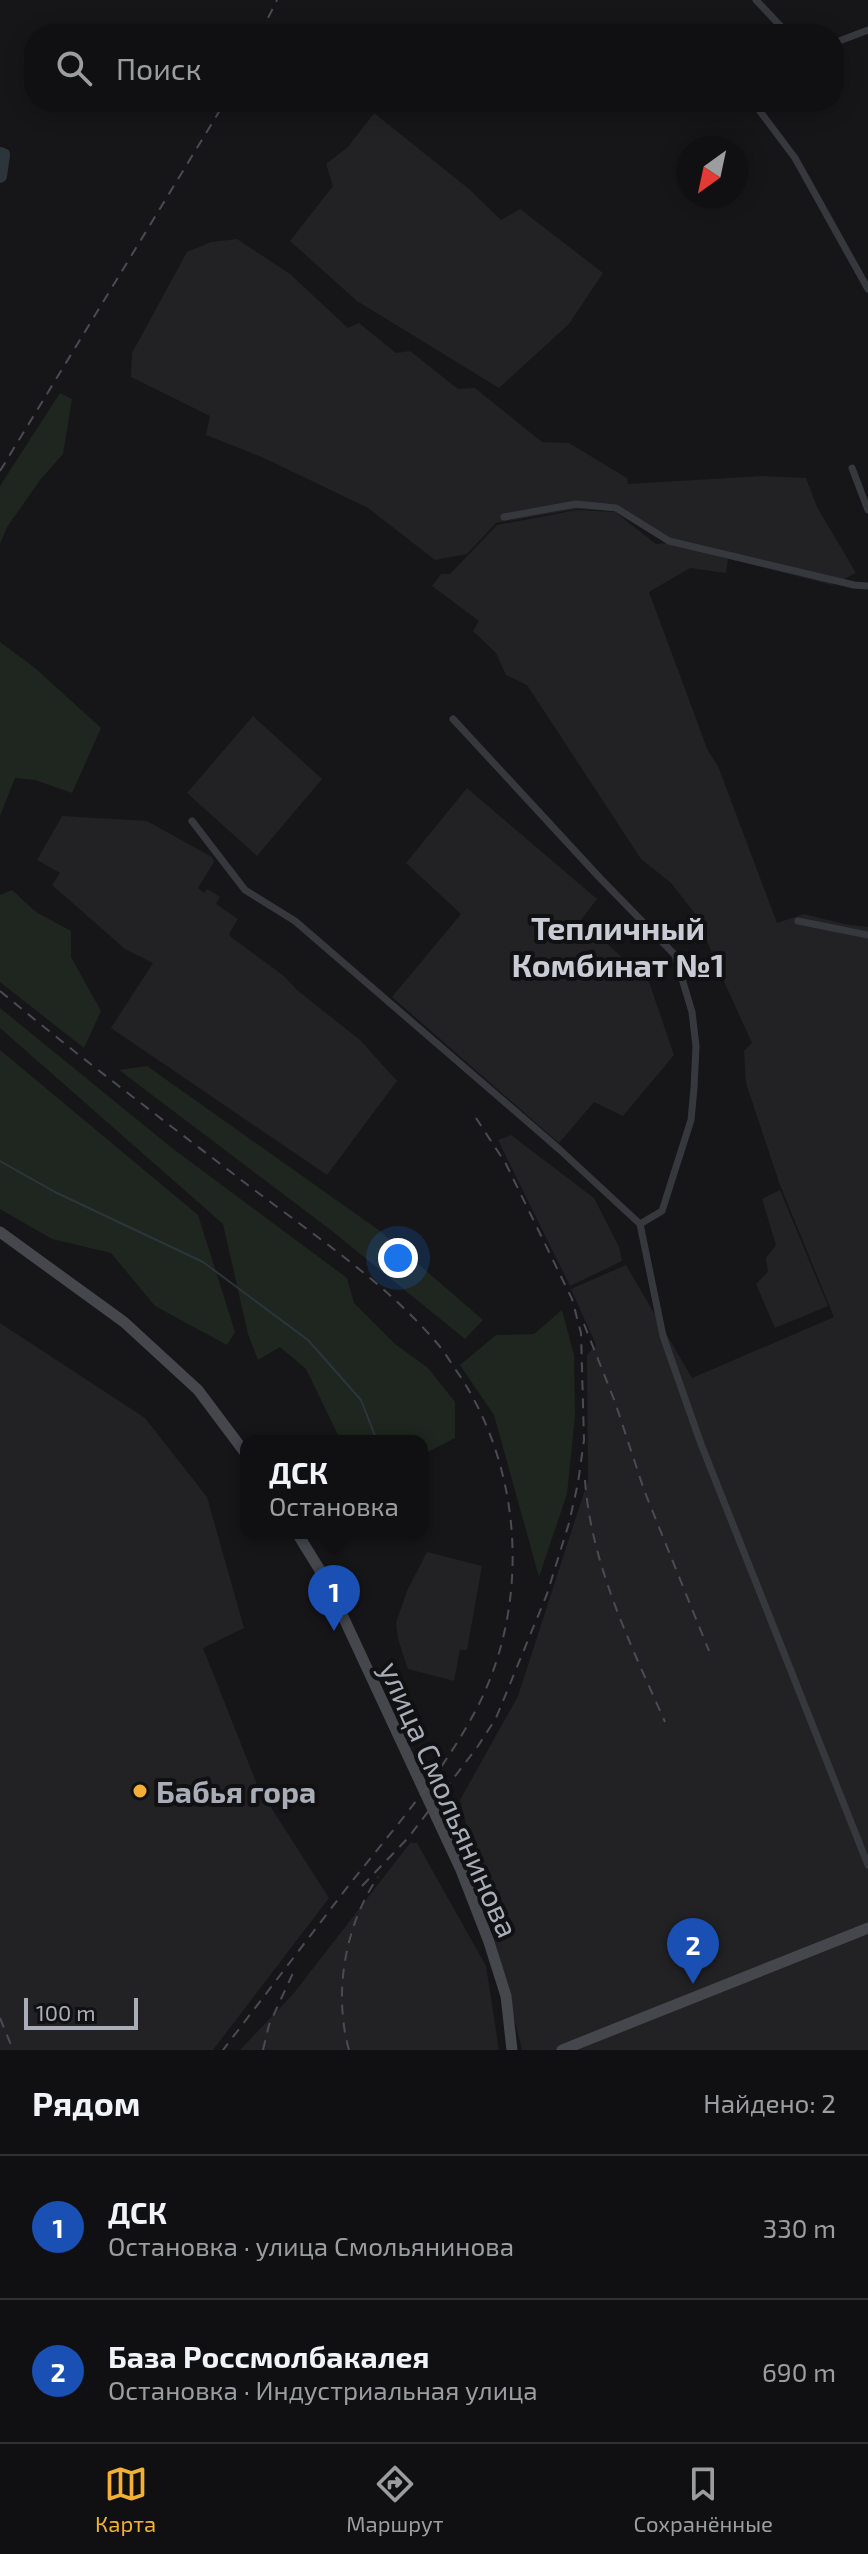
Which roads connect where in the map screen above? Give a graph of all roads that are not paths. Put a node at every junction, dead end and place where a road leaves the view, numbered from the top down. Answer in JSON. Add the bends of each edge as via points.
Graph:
{"nodes":[{"id":1,"x":756,"y":0,"type":"edge"},
{"id":2,"x":779,"y":24,"type":"edge"},
{"id":3,"x":868,"y":30,"type":"edge"},
{"id":4,"x":844,"y":39,"type":"edge"},
{"id":5,"x":760,"y":112,"type":"edge"},
{"id":6,"x":868,"y":289,"type":"edge"},
{"id":7,"x":852,"y":468,"type":"dead end"},
{"id":8,"x":868,"y":510,"type":"edge"},
{"id":9,"x":504,"y":517,"type":"dead end"},
{"id":10,"x":868,"y":586,"type":"edge"},
{"id":11,"x":453,"y":719,"type":"dead end"},
{"id":12,"x":192,"y":821,"type":"dead end"},
{"id":13,"x":798,"y":921,"type":"dead end"},
{"id":14,"x":868,"y":935,"type":"edge"},
{"id":15,"x":640,"y":1224,"type":"junction"},
{"id":16,"x":0,"y":1232,"type":"edge"},
{"id":17,"x":240,"y":1446,"type":"edge"},
{"id":18,"x":301,"y":1539,"type":"edge"},
{"id":19,"x":868,"y":1865,"type":"edge"},
{"id":20,"x":868,"y":1928,"type":"edge"},
{"id":21,"x":512,"y":2050,"type":"edge"},
{"id":22,"x":562,"y":2050,"type":"edge"}],
"edges":[{"from":1,"to":2,"type":"street"},
{"from":3,"to":4,"type":"street"},
{"from":5,"to":6,"type":"street","via":[[795,158]]},
{"from":7,"to":8,"type":"street"},
{"from":9,"to":10,"type":"street","via":[[576,504],[616,508],[669,541]]},
{"from":11,"to":15,"type":"street","via":[[675,955],[696,1046],[691,1120],[662,1211]]},
{"from":12,"to":15,"type":"street","via":[[245,890],[295,921]]},
{"from":13,"to":14,"type":"street"},
{"from":15,"to":19,"type":"street","via":[[663,1336],[701,1444]]},
{"from":16,"to":17,"type":"street","via":[[124,1322],[198,1390]]},
{"from":18,"to":21,"type":"street","name":"улица Смольянинова","via":[[326,1580],[461,1870],[506,1996]]},
{"from":20,"to":22,"type":"street"}]}
